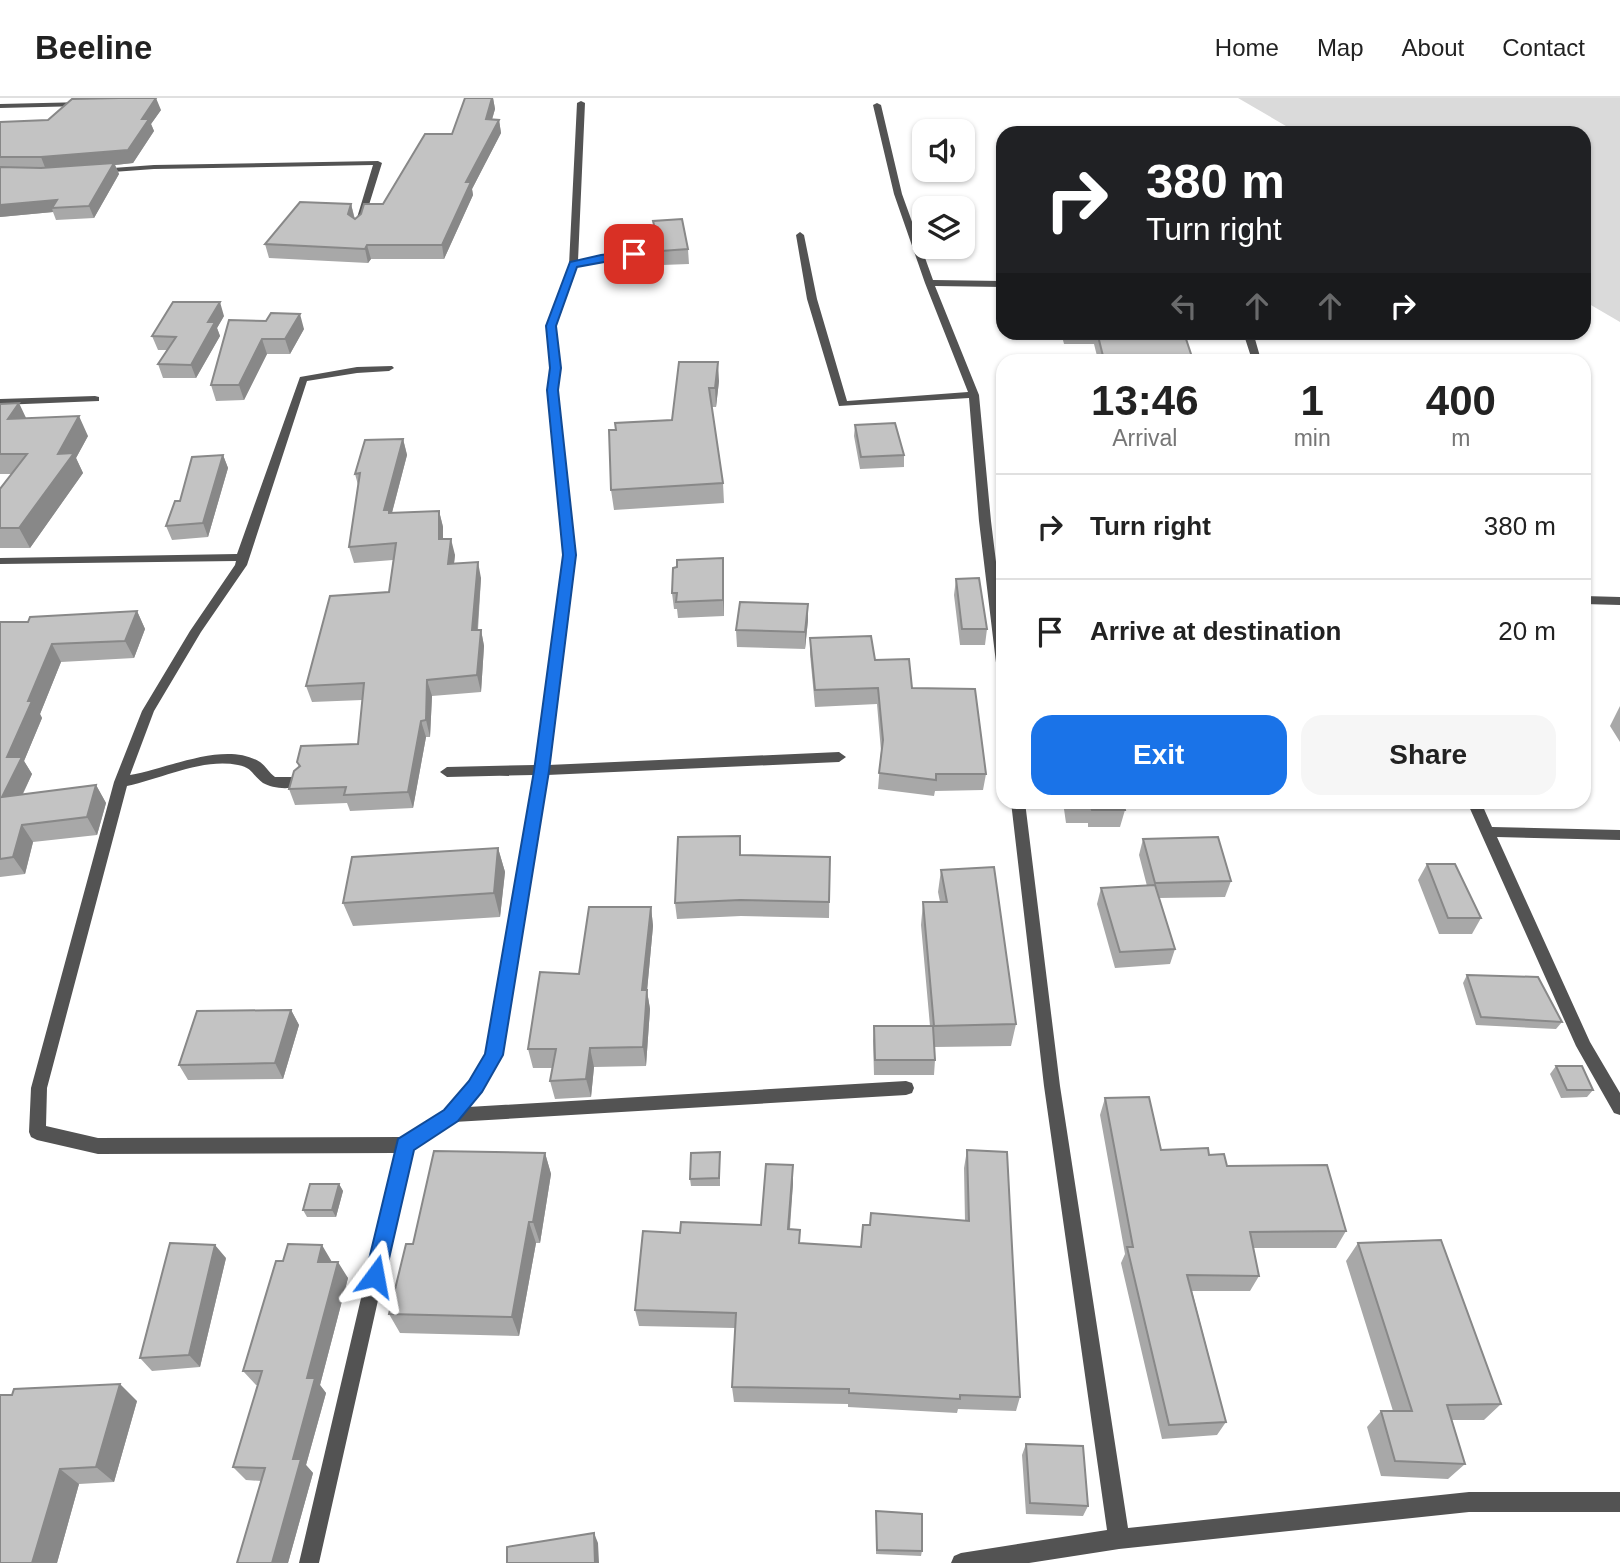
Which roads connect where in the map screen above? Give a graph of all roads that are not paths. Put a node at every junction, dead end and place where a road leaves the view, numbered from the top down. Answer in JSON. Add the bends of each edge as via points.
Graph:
{"nodes":[{"id":1,"x":90,"y":103,"type":"edge"},
{"id":2,"x":581,"y":103,"type":"dead end"},
{"id":3,"x":877,"y":105,"type":"dead end"},
{"id":4,"x":0,"y":106,"type":"edge"},
{"id":5,"x":94,"y":172,"type":"edge"},
{"id":6,"x":358,"y":227,"type":"edge"},
{"id":7,"x":800,"y":235,"type":"dead end"},
{"id":8,"x":634,"y":254,"type":"dead end"},
{"id":9,"x":573,"y":265,"type":"junction"},
{"id":10,"x":929,"y":283,"type":"junction"},
{"id":11,"x":996,"y":284,"type":"edge"},
{"id":12,"x":389,"y":368,"type":"dead end"},
{"id":13,"x":974,"y":395,"type":"junction"},
{"id":14,"x":95,"y":399,"type":"dead end"},
{"id":15,"x":0,"y":402,"type":"edge"},
{"id":16,"x":242,"y":557,"type":"junction"},
{"id":17,"x":0,"y":561,"type":"edge"},
{"id":18,"x":1591,"y":600,"type":"edge"},
{"id":19,"x":1620,"y":601,"type":"edge"},
{"id":20,"x":996,"y":604,"type":"edge"},
{"id":21,"x":839,"y":757,"type":"dead end"},
{"id":22,"x":541,"y":771,"type":"junction"},
{"id":23,"x":447,"y":772,"type":"dead end"},
{"id":24,"x":121,"y":782,"type":"junction"},
{"id":25,"x":297,"y":782,"type":"edge"},
{"id":26,"x":1019,"y":809,"type":"edge"},
{"id":27,"x":1478,"y":809,"type":"edge"},
{"id":28,"x":1489,"y":832,"type":"junction"},
{"id":29,"x":1620,"y":835,"type":"edge"},
{"id":30,"x":906,"y":1088,"type":"dead end"},
{"id":31,"x":1620,"y":1108,"type":"edge"},
{"id":32,"x":451,"y":1115,"type":"junction"},
{"id":33,"x":405,"y":1145,"type":"junction"},
{"id":34,"x":1620,"y":1502,"type":"edge"},
{"id":35,"x":1119,"y":1539,"type":"junction"},
{"id":36,"x":309,"y":1563,"type":"edge"},
{"id":37,"x":961,"y":1563,"type":"edge"}],
"edges":[{"from":1,"to":4,"type":"street"},
{"from":2,"to":9,"type":"street"},
{"from":3,"to":10,"type":"street","via":[[898,194]]},
{"from":5,"to":6,"type":"street","via":[[378,163]]},
{"from":7,"to":13,"type":"street","via":[[812,299],[843,404]]},
{"from":8,"to":9,"type":"street"},
{"from":9,"to":22,"type":"street","via":[[551,326],[552,390],[569,555]]},
{"from":10,"to":11,"type":"street"},
{"from":10,"to":13,"type":"street"},
{"from":12,"to":16,"type":"street","via":[[303,379]]},
{"from":13,"to":20,"type":"street"},
{"from":14,"to":15,"type":"street"},
{"from":16,"to":17,"type":"street"},
{"from":16,"to":24,"type":"street","via":[[148,711]]},
{"from":18,"to":19,"type":"street"},
{"from":21,"to":22,"type":"street"},
{"from":22,"to":23,"type":"street"},
{"from":22,"to":32,"type":"street","via":[[494,1055]]},
{"from":24,"to":25,"type":"street","via":[[201,760],[250,763],[275,782]]},
{"from":24,"to":33,"type":"street","via":[[38,1088],[37,1132],[98,1146]]},
{"from":26,"to":35,"type":"street","via":[[1052,1086]]},
{"from":27,"to":28,"type":"street"},
{"from":28,"to":29,"type":"street"},
{"from":28,"to":31,"type":"street","via":[[1584,1046]]},
{"from":30,"to":32,"type":"street"},
{"from":32,"to":33,"type":"street"},
{"from":33,"to":36,"type":"street"},
{"from":34,"to":35,"type":"street","via":[[1469,1502]]},
{"from":35,"to":37,"type":"street"}]}
